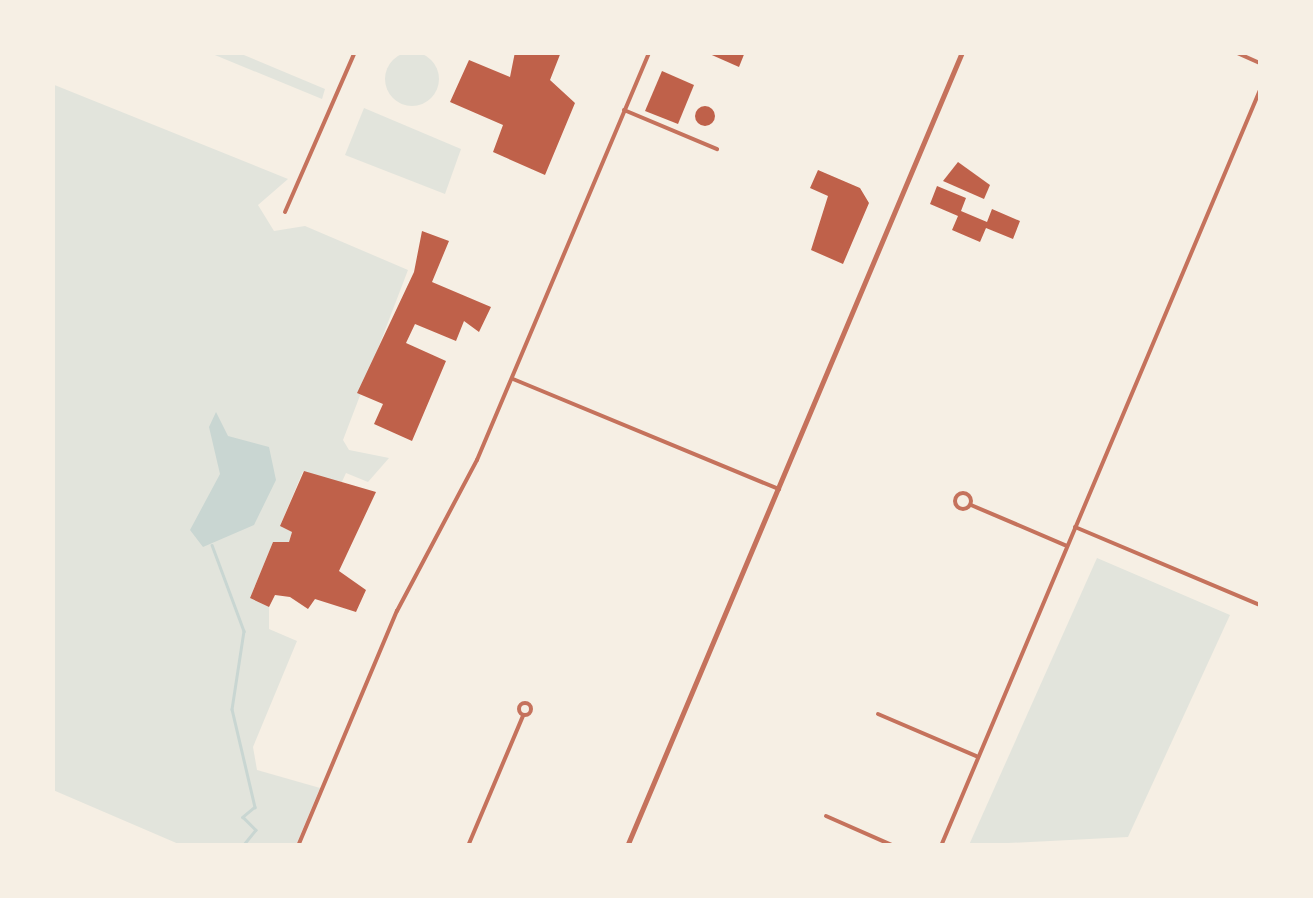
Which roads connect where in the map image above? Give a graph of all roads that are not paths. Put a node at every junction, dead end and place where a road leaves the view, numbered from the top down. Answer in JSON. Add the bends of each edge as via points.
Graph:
{"nodes":[{"id":1,"x":355,"y":52,"type":"edge"},
{"id":2,"x":650,"y":52,"type":"edge"},
{"id":3,"x":962,"y":52,"type":"edge"},
{"id":4,"x":1235,"y":52,"type":"edge"},
{"id":5,"x":1260,"y":63,"type":"edge"},
{"id":6,"x":1260,"y":90,"type":"edge"},
{"id":7,"x":624,"y":110,"type":"junction"},
{"id":8,"x":717,"y":149,"type":"dead end"},
{"id":9,"x":285,"y":212,"type":"dead end"},
{"id":10,"x":513,"y":378,"type":"junction"},
{"id":11,"x":779,"y":489,"type":"junction"},
{"id":12,"x":970,"y":504,"type":"dead end"},
{"id":13,"x":1075,"y":528,"type":"junction"},
{"id":14,"x":1068,"y":546,"type":"junction"},
{"id":15,"x":1260,"y":605,"type":"edge"},
{"id":16,"x":878,"y":714,"type":"dead end"},
{"id":17,"x":523,"y":716,"type":"dead end"},
{"id":18,"x":976,"y":756,"type":"junction"},
{"id":19,"x":826,"y":816,"type":"dead end"},
{"id":20,"x":298,"y":846,"type":"edge"},
{"id":21,"x":468,"y":846,"type":"edge"},
{"id":22,"x":627,"y":846,"type":"edge"},
{"id":23,"x":894,"y":846,"type":"edge"},
{"id":24,"x":940,"y":846,"type":"edge"}],
"edges":[{"from":1,"to":9,"type":"street"},
{"from":2,"to":7,"type":"street"},
{"from":3,"to":11,"type":"street"},
{"from":4,"to":5,"type":"street"},
{"from":6,"to":13,"type":"street"},
{"from":7,"to":8,"type":"street"},
{"from":7,"to":10,"type":"street"},
{"from":10,"to":11,"type":"street"},
{"from":10,"to":20,"type":"street","via":[[397,611]]},
{"from":11,"to":22,"type":"street"},
{"from":12,"to":14,"type":"street"},
{"from":13,"to":14,"type":"street"},
{"from":13,"to":15,"type":"street"},
{"from":14,"to":18,"type":"street"},
{"from":16,"to":18,"type":"street"},
{"from":17,"to":21,"type":"street"},
{"from":18,"to":24,"type":"street"},
{"from":19,"to":23,"type":"street"}]}
